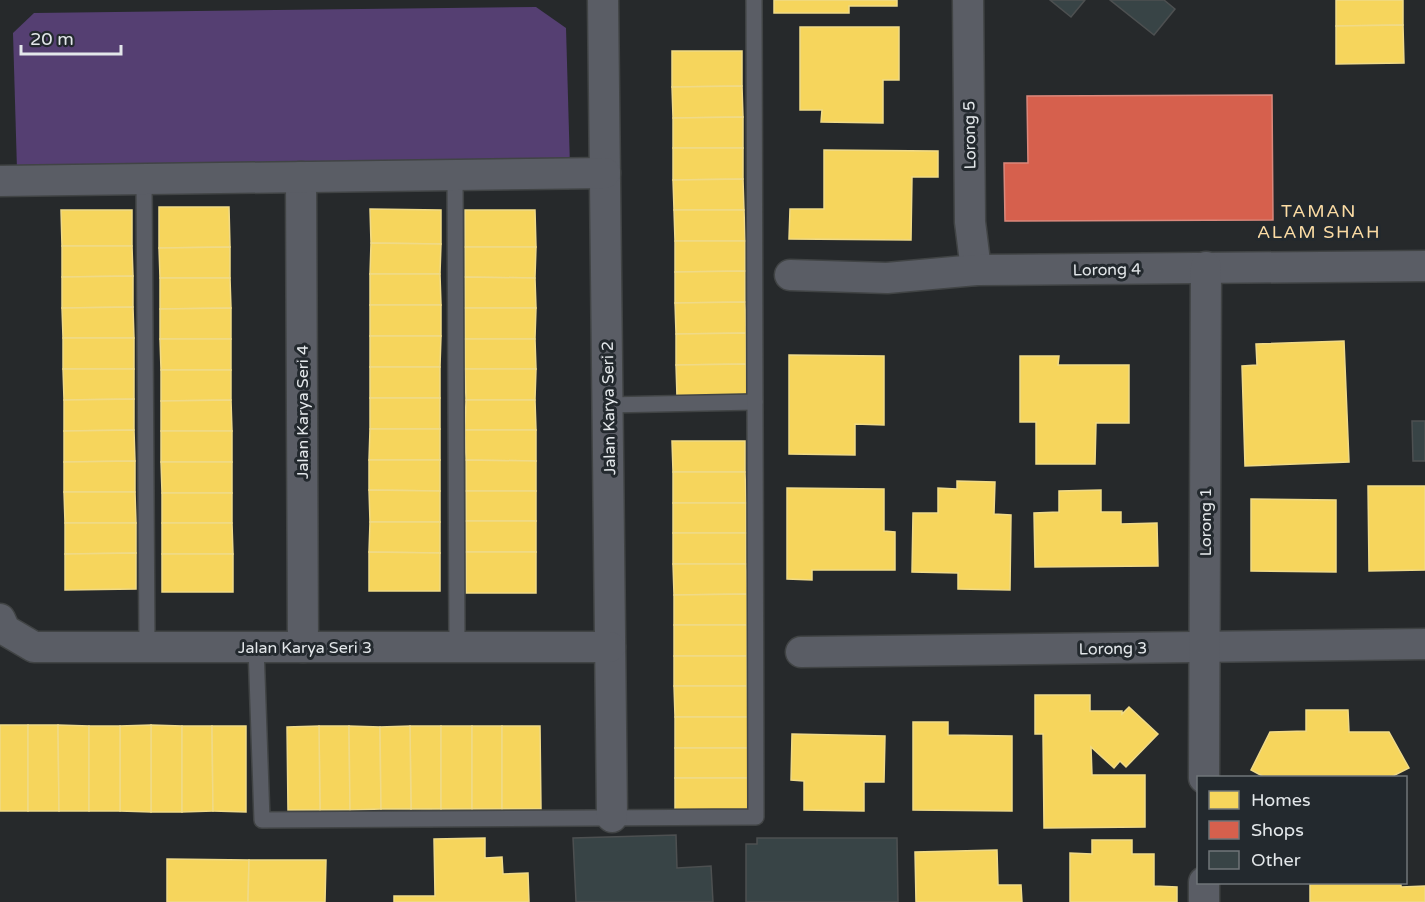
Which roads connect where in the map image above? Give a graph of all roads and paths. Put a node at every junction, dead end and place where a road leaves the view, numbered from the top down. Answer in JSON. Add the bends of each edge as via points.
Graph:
{"nodes":[{"id":1,"x":603,"y":0,"type":"edge"},
{"id":2,"x":754,"y":0,"type":"edge"},
{"id":3,"x":968,"y":0,"type":"edge"},
{"id":4,"x":605,"y":173,"type":"junction"},
{"id":5,"x":455,"y":175,"type":"junction"},
{"id":6,"x":301,"y":177,"type":"junction"},
{"id":7,"x":144,"y":179,"type":"junction"},
{"id":8,"x":0,"y":181,"type":"edge"},
{"id":9,"x":1425,"y":266,"type":"edge"},
{"id":10,"x":1206,"y":267,"type":"junction"},
{"id":11,"x":976,"y":270,"type":"junction"},
{"id":12,"x":790,"y":275,"type":"dead end"},
{"id":13,"x":755,"y":402,"type":"junction"},
{"id":14,"x":607,"y":405,"type":"junction"},
{"id":15,"x":2,"y":625,"type":"edge"},
{"id":16,"x":1425,"y":644,"type":"edge"},
{"id":17,"x":1204,"y":646,"type":"junction"},
{"id":18,"x":147,"y":647,"type":"junction"},
{"id":19,"x":256,"y":647,"type":"junction"},
{"id":20,"x":303,"y":647,"type":"junction"},
{"id":21,"x":457,"y":647,"type":"junction"},
{"id":22,"x":610,"y":647,"type":"junction"},
{"id":23,"x":801,"y":652,"type":"dead end"},
{"id":24,"x":1204,"y":776,"type":"edge"},
{"id":25,"x":612,"y":817,"type":"junction"},
{"id":26,"x":1204,"y":884,"type":"edge"},
{"id":27,"x":1204,"y":902,"type":"edge"}],
"edges":[{"from":1,"to":4,"type":"street","name":"Jalan Karya Seri 2"},
{"from":2,"to":13,"type":"lane"},
{"from":3,"to":11,"type":"street","name":"Lorong 5","via":[[970,222]]},
{"from":4,"to":5,"type":"street"},
{"from":4,"to":14,"type":"street","name":"Jalan Karya Seri 2"},
{"from":5,"to":6,"type":"street"},
{"from":5,"to":21,"type":"lane"},
{"from":6,"to":7,"type":"street"},
{"from":6,"to":20,"type":"street","name":"Jalan Karya Seri 4"},
{"from":7,"to":8,"type":"street"},
{"from":7,"to":18,"type":"lane"},
{"from":9,"to":10,"type":"street","name":"Lorong 4"},
{"from":10,"to":11,"type":"street","name":"Lorong 4"},
{"from":10,"to":17,"type":"street","name":"Lorong 1"},
{"from":11,"to":12,"type":"street","name":"Lorong 4","via":[[887,278]]},
{"from":13,"to":14,"type":"lane"},
{"from":13,"to":25,"type":"lane","via":[[756,817]]},
{"from":14,"to":22,"type":"street","name":"Jalan Karya Seri 2"},
{"from":15,"to":18,"type":"street","name":"Jalan Karya Seri 3","via":[[34,647]]},
{"from":16,"to":17,"type":"street","name":"Lorong 3"},
{"from":17,"to":23,"type":"street","name":"Lorong 3"},
{"from":17,"to":24,"type":"street","name":"Lorong 1"},
{"from":18,"to":19,"type":"street","name":"Jalan Karya Seri 3"},
{"from":19,"to":20,"type":"street","name":"Jalan Karya Seri 3"},
{"from":19,"to":25,"type":"lane","via":[[262,820]]},
{"from":20,"to":21,"type":"street","name":"Jalan Karya Seri 3"},
{"from":21,"to":22,"type":"street","name":"Jalan Karya Seri 3"},
{"from":22,"to":25,"type":"street","name":"Jalan Karya Seri 2"},
{"from":26,"to":27,"type":"street"}]}
